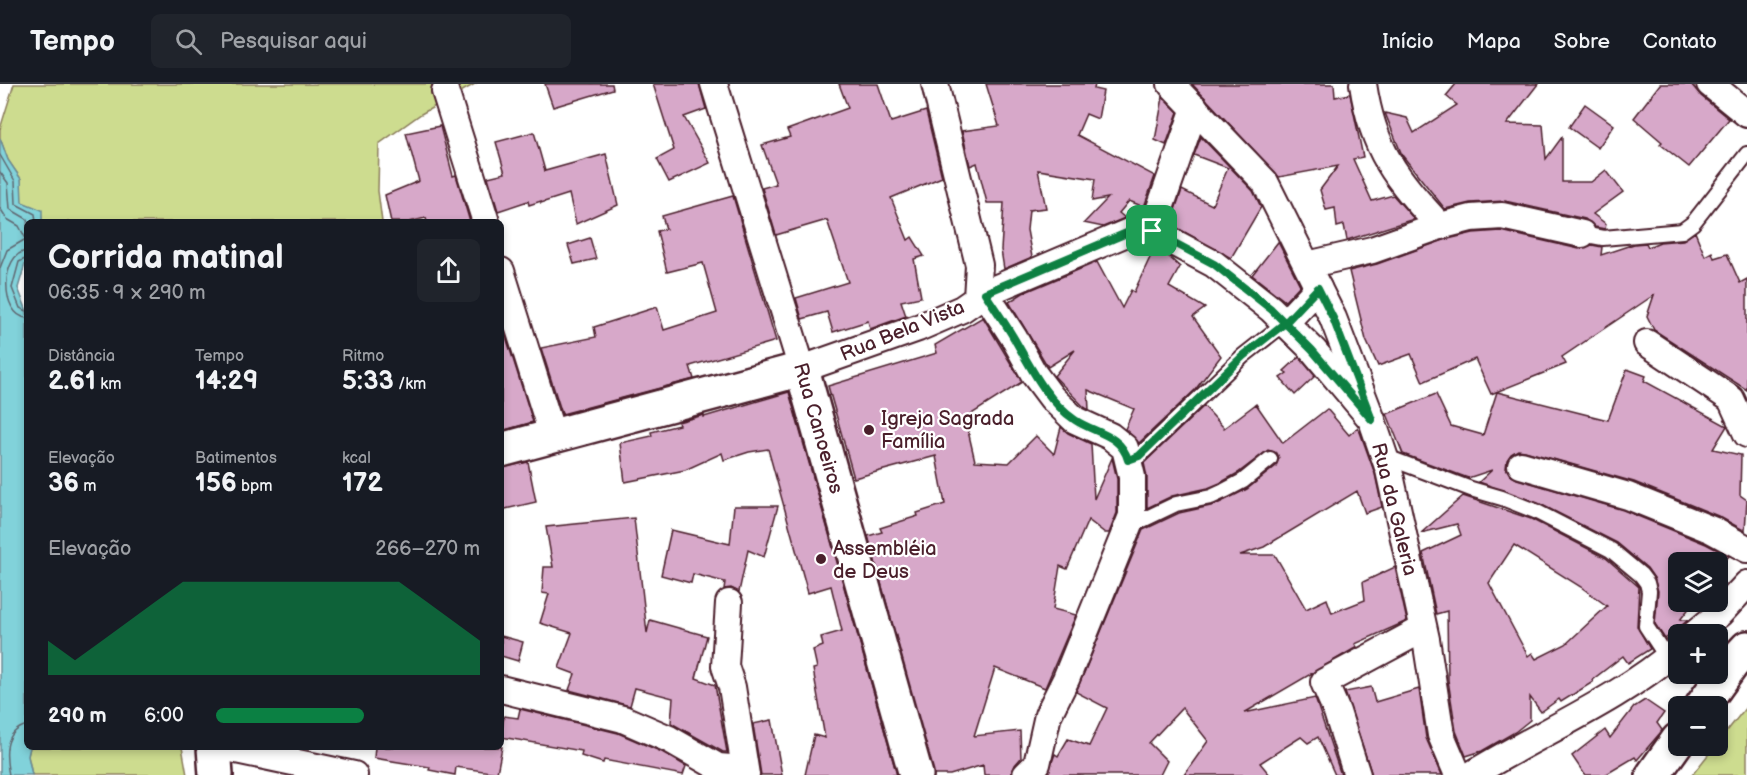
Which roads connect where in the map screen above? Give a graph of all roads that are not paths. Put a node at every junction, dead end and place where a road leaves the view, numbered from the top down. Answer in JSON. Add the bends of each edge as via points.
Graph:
{"nodes":[{"id":1,"x":714,"y":84,"type":"edge"},
{"id":2,"x":935,"y":84,"type":"edge"},
{"id":3,"x":1171,"y":84,"type":"edge"},
{"id":4,"x":1363,"y":84,"type":"edge"},
{"id":5,"x":1710,"y":84,"type":"edge"},
{"id":6,"x":445,"y":91,"type":"dead end"},
{"id":7,"x":1195,"y":108,"type":"junction"},
{"id":8,"x":1747,"y":114,"type":"edge"},
{"id":9,"x":1747,"y":154,"type":"edge"},
{"id":10,"x":485,"y":219,"type":"edge"},
{"id":11,"x":1440,"y":226,"type":"junction"},
{"id":12,"x":1152,"y":231,"type":"junction"},
{"id":13,"x":1664,"y":232,"type":"junction"},
{"id":14,"x":1582,"y":234,"type":"joint"},
{"id":15,"x":1648,"y":241,"type":"dead end"},
{"id":16,"x":1307,"y":265,"type":"junction"},
{"id":17,"x":504,"y":281,"type":"edge"},
{"id":18,"x":1318,"y":288,"type":"junction"},
{"id":19,"x":981,"y":296,"type":"junction"},
{"id":20,"x":1285,"y":323,"type":"junction"},
{"id":21,"x":1647,"y":343,"type":"dead end"},
{"id":22,"x":802,"y":369,"type":"junction"},
{"id":23,"x":1372,"y":420,"type":"junction"},
{"id":24,"x":1747,"y":434,"type":"edge"},
{"id":25,"x":553,"y":438,"type":"junction"},
{"id":26,"x":504,"y":449,"type":"edge"},
{"id":27,"x":1384,"y":456,"type":"junction"},
{"id":28,"x":1270,"y":459,"type":"dead end"},
{"id":29,"x":1128,"y":460,"type":"junction"},
{"id":30,"x":1521,"y":465,"type":"dead end"},
{"id":31,"x":1128,"y":527,"type":"junction"},
{"id":32,"x":1747,"y":549,"type":"edge"},
{"id":33,"x":1747,"y":584,"type":"edge"},
{"id":34,"x":729,"y":603,"type":"dead end"},
{"id":35,"x":1707,"y":624,"type":"edge"},
{"id":36,"x":1423,"y":628,"type":"junction"},
{"id":37,"x":1747,"y":648,"type":"edge"},
{"id":38,"x":1668,"y":649,"type":"edge"},
{"id":39,"x":1668,"y":657,"type":"edge"},
{"id":40,"x":504,"y":691,"type":"edge"},
{"id":41,"x":1709,"y":696,"type":"edge"},
{"id":42,"x":214,"y":750,"type":"edge"},
{"id":43,"x":236,"y":750,"type":"edge"},
{"id":44,"x":1668,"y":754,"type":"edge"},
{"id":45,"x":745,"y":772,"type":"edge"},
{"id":46,"x":216,"y":775,"type":"edge"},
{"id":47,"x":354,"y":775,"type":"edge"},
{"id":48,"x":916,"y":775,"type":"edge"},
{"id":49,"x":1026,"y":775,"type":"edge"},
{"id":50,"x":1357,"y":775,"type":"edge"},
{"id":51,"x":1458,"y":775,"type":"edge"},
{"id":52,"x":1471,"y":775,"type":"edge"},
{"id":53,"x":1653,"y":775,"type":"edge"}],
"edges":[{"from":1,"to":22,"type":"street","name":"Rua Canoeiros"},
{"from":2,"to":19,"type":"street","via":[[979,265]]},
{"from":3,"to":7,"type":"street","name":"Rua da Galeria"},
{"from":4,"to":11,"type":"street","via":[[1367,111],[1385,159]]},
{"from":5,"to":8,"type":"street"},
{"from":6,"to":10,"type":"street"},
{"from":7,"to":12,"type":"street"},
{"from":7,"to":16,"type":"street","name":"Rua da Galeria","via":[[1265,182]]},
{"from":9,"to":13,"type":"lane","via":[[1694,223],[1682,231]]},
{"from":11,"to":14,"type":"street","via":[[1502,216]]},
{"from":11,"to":16,"type":"street","via":[[1372,250]]},
{"from":12,"to":19,"type":"street","name":"Rua Bela Vista","via":[[1129,232]]},
{"from":12,"to":20,"type":"street","via":[[1214,264]]},
{"from":13,"to":14,"type":"lane","via":[[1603,238]]},
{"from":13,"to":15,"type":"lane"},
{"from":16,"to":18,"type":"street","name":"Rua da Galeria"},
{"from":17,"to":25,"type":"street"},
{"from":18,"to":20,"type":"street"},
{"from":18,"to":23,"type":"street","name":"Rua da Galeria"},
{"from":19,"to":22,"type":"street","name":"Rua Bela Vista","via":[[918,328]]},
{"from":19,"to":29,"type":"street","via":[[1014,338],[1052,398],[1075,420],[1110,436],[1125,448]]},
{"from":20,"to":23,"type":"street"},
{"from":20,"to":29,"type":"lane","via":[[1243,356],[1139,456]]},
{"from":21,"to":24,"type":"street","via":[[1731,399]]},
{"from":22,"to":25,"type":"street","name":"Rua Bela Vista"},
{"from":22,"to":48,"type":"street","name":"Rua Canoeiros"},
{"from":23,"to":27,"type":"street","name":"Rua da Galeria"},
{"from":25,"to":26,"type":"street","name":"Rua Bela Vista"},
{"from":27,"to":36,"type":"street","name":"Rua da Galeria"},
{"from":27,"to":38,"type":"lane","via":[[1502,498],[1611,550],[1647,583],[1646,626]]},
{"from":28,"to":31,"type":"lane","via":[[1224,491],[1176,504]]},
{"from":29,"to":31,"type":"street","via":[[1132,477],[1132,516]]},
{"from":30,"to":32,"type":"street","via":[[1628,496],[1712,530]]},
{"from":31,"to":49,"type":"street","via":[[1048,715],[1037,764]]},
{"from":33,"to":35,"type":"street"},
{"from":34,"to":45,"type":"street","via":[[725,666]]},
{"from":36,"to":50,"type":"street","via":[[1324,682]]},
{"from":36,"to":51,"type":"street","name":"Rua da Galeria","via":[[1441,735]]},
{"from":37,"to":41,"type":"street"},
{"from":39,"to":52,"type":"street","via":[[1611,697]]},
{"from":40,"to":45,"type":"street","via":[[623,719],[718,767]]},
{"from":42,"to":46,"type":"street"},
{"from":43,"to":47,"type":"street"},
{"from":44,"to":53,"type":"street"}]}
